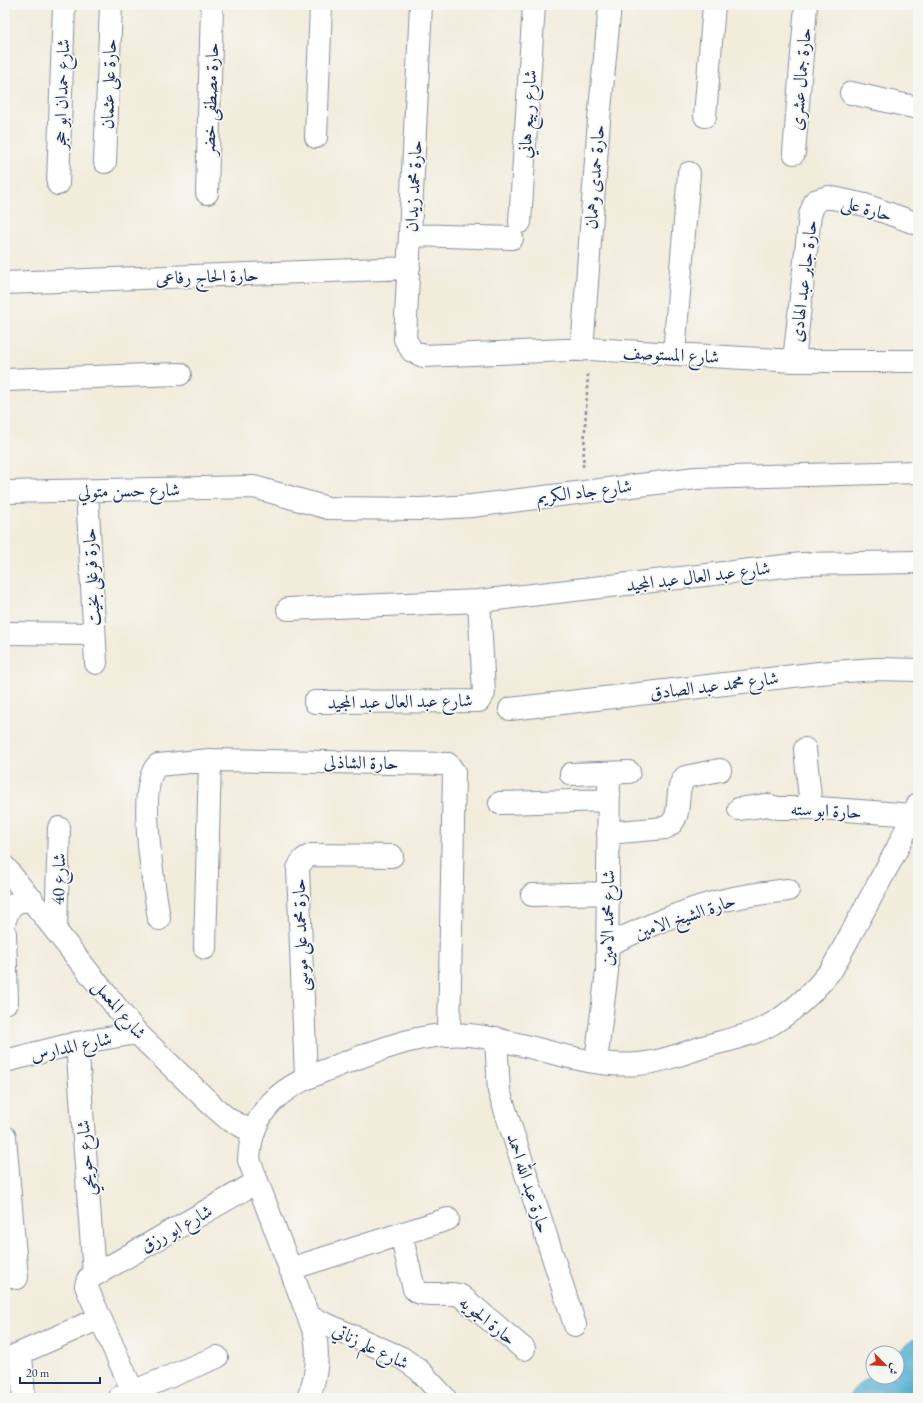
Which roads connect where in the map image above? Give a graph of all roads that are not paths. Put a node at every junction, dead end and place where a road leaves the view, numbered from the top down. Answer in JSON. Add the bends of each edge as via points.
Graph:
{"nodes":[{"id":1,"x":64,"y":5,"type":"edge"},
{"id":2,"x":111,"y":5,"type":"edge"},
{"id":3,"x":212,"y":5,"type":"edge"},
{"id":4,"x":322,"y":5,"type":"edge"},
{"id":5,"x":422,"y":5,"type":"edge"},
{"id":6,"x":534,"y":5,"type":"edge"},
{"id":7,"x":610,"y":5,"type":"edge"},
{"id":8,"x":714,"y":5,"type":"edge"},
{"id":9,"x":806,"y":5,"type":"edge"},
{"id":10,"x":851,"y":93,"type":"dead end"},
{"id":11,"x":918,"y":108,"type":"edge"},
{"id":12,"x":705,"y":116,"type":"dead end"},
{"id":13,"x":316,"y":137,"type":"dead end"},
{"id":14,"x":794,"y":153,"type":"dead end"},
{"id":15,"x":105,"y":162,"type":"dead end"},
{"id":16,"x":689,"y":173,"type":"dead end"},
{"id":17,"x":58,"y":184,"type":"dead end"},
{"id":18,"x":207,"y":193,"type":"dead end"},
{"id":19,"x":815,"y":201,"type":"joint"},
{"id":20,"x":918,"y":224,"type":"edge"},
{"id":21,"x":411,"y":235,"type":"junction"},
{"id":22,"x":409,"y":268,"type":"junction"},
{"id":23,"x":5,"y":283,"type":"edge"},
{"id":24,"x":586,"y":349,"type":"junction"},
{"id":25,"x":674,"y":353,"type":"junction"},
{"id":26,"x":423,"y":356,"type":"joint"},
{"id":27,"x":794,"y":361,"type":"junction"},
{"id":28,"x":918,"y":361,"type":"edge"},
{"id":29,"x":180,"y":374,"type":"dead end"},
{"id":30,"x":5,"y":380,"type":"edge"},
{"id":31,"x":918,"y":472,"type":"edge"},
{"id":32,"x":254,"y":487,"type":"joint"},
{"id":33,"x":86,"y":490,"type":"junction"},
{"id":34,"x":5,"y":492,"type":"edge"},
{"id":35,"x":918,"y":562,"type":"edge"},
{"id":36,"x":479,"y":601,"type":"junction"},
{"id":37,"x":288,"y":609,"type":"dead end"},
{"id":38,"x":5,"y":632,"type":"edge"},
{"id":39,"x":94,"y":634,"type":"junction"},
{"id":40,"x":96,"y":663,"type":"dead end"},
{"id":41,"x":918,"y":670,"type":"edge"},
{"id":42,"x":315,"y":702,"type":"dead end"},
{"id":43,"x":510,"y":709,"type":"dead end"},
{"id":44,"x":805,"y":749,"type":"dead end"},
{"id":45,"x":210,"y":760,"type":"junction"},
{"id":46,"x":720,"y":770,"type":"dead end"},
{"id":47,"x":571,"y":774,"type":"dead end"},
{"id":48,"x":608,"y":800,"type":"junction"},
{"id":49,"x":500,"y":804,"type":"dead end"},
{"id":50,"x":811,"y":808,"type":"junction"},
{"id":51,"x":739,"y":809,"type":"dead end"},
{"id":52,"x":916,"y":809,"type":"edge"},
{"id":53,"x":59,"y":828,"type":"dead end"},
{"id":54,"x":608,"y":833,"type":"junction"},
{"id":55,"x":392,"y":856,"type":"dead end"},
{"id":56,"x":5,"y":867,"type":"edge"},
{"id":57,"x":788,"y":890,"type":"dead end"},
{"id":58,"x":608,"y":893,"type":"junction"},
{"id":59,"x":532,"y":895,"type":"dead end"},
{"id":60,"x":32,"y":899,"type":"junction"},
{"id":61,"x":159,"y":918,"type":"dead end"},
{"id":62,"x":5,"y":920,"type":"edge"},
{"id":63,"x":56,"y":930,"type":"junction"},
{"id":64,"x":5,"y":933,"type":"edge"},
{"id":65,"x":608,"y":945,"type":"junction"},
{"id":66,"x":205,"y":948,"type":"dead end"},
{"id":67,"x":7,"y":1002,"type":"dead end"},
{"id":68,"x":137,"y":1032,"type":"junction"},
{"id":69,"x":449,"y":1035,"type":"junction"},
{"id":70,"x":496,"y":1038,"type":"junction"},
{"id":71,"x":77,"y":1043,"type":"junction"},
{"id":72,"x":5,"y":1061,"type":"edge"},
{"id":73,"x":596,"y":1062,"type":"junction"},
{"id":74,"x":306,"y":1078,"type":"junction"},
{"id":75,"x":253,"y":1132,"type":"junction"},
{"id":76,"x":5,"y":1137,"type":"edge"},
{"id":77,"x":257,"y":1182,"type":"junction"},
{"id":78,"x":448,"y":1219,"type":"dead end"},
{"id":79,"x":401,"y":1234,"type":"junction"},
{"id":80,"x":290,"y":1269,"type":"junction"},
{"id":81,"x":94,"y":1274,"type":"junction"},
{"id":82,"x":17,"y":1278,"type":"dead end"},
{"id":83,"x":310,"y":1317,"type":"junction"},
{"id":84,"x":100,"y":1318,"type":"junction"},
{"id":85,"x":575,"y":1325,"type":"dead end"},
{"id":86,"x":524,"y":1349,"type":"dead end"},
{"id":87,"x":13,"y":1357,"type":"edge"},
{"id":88,"x":217,"y":1357,"type":"dead end"},
{"id":89,"x":126,"y":1395,"type":"edge"},
{"id":90,"x":307,"y":1397,"type":"edge"},
{"id":91,"x":24,"y":1398,"type":"edge"},
{"id":92,"x":445,"y":1398,"type":"edge"}],
"edges":[{"from":1,"to":17,"type":"street","name":"شارع حمدان ابو حجر"},
{"from":2,"to":15,"type":"street","name":"حارة على عثمان"},
{"from":3,"to":18,"type":"street","name":"حارة مصطفى خضر"},
{"from":4,"to":13,"type":"street"},
{"from":5,"to":21,"type":"street","name":"حارة محمد زيدان"},
{"from":6,"to":21,"type":"street","name":"شارع ربيع هاني","via":[[516,230]]},
{"from":7,"to":24,"type":"street","name":"حارة حمدى وهمان","via":[[599,120]]},
{"from":8,"to":12,"type":"street"},
{"from":9,"to":14,"type":"street","name":"حارة جمال عشرى"},
{"from":10,"to":11,"type":"street"},
{"from":16,"to":25,"type":"street"},
{"from":19,"to":20,"type":"street","name":"حارة على","via":[[828,197],[865,205]]},
{"from":19,"to":27,"type":"street","name":"حارة جابر عبد الهادى","via":[[810,215]]},
{"from":21,"to":22,"type":"street","name":"حارة محمد زيدان"},
{"from":22,"to":23,"type":"street","name":"حارة الحاج رفاعى"},
{"from":22,"to":26,"type":"street","name":"حارة محمد زيدان","via":[[405,339],[412,351]]},
{"from":24,"to":25,"type":"street","name":"شارع المستوصف"},
{"from":24,"to":26,"type":"street","name":"شارع المستوصف"},
{"from":25,"to":27,"type":"street","name":"شارع المستوصف"},
{"from":27,"to":28,"type":"street","name":"شارع المستوصف"},
{"from":29,"to":30,"type":"street"},
{"from":31,"to":32,"type":"street","name":"شارع جاد الكريم","via":[[696,478],[472,506],[421,509],[328,508]]},
{"from":32,"to":33,"type":"street","name":"شارع حسن متولي"},
{"from":33,"to":34,"type":"street","name":"شارع حسن متولي"},
{"from":33,"to":39,"type":"street","name":"حارة فرغلى بخيت"},
{"from":35,"to":36,"type":"street","name":"شارع عبد العال عبد المجيد","via":[[802,564]]},
{"from":36,"to":37,"type":"street","name":"شارع عبد العال عبد المجيد"},
{"from":36,"to":42,"type":"street","name":"شارع عبد العال عبد المجيد","via":[[484,693],[479,700]]},
{"from":38,"to":39,"type":"street"},
{"from":39,"to":40,"type":"street","name":"حارة فرغلى بخيت"},
{"from":41,"to":43,"type":"street","name":"شارع محمد عبد الصادق","via":[[876,669],[819,673]]},
{"from":44,"to":50,"type":"street"},
{"from":45,"to":61,"type":"street","name":"حارة الشاذلى","via":[[158,765],[151,775],[148,833]]},
{"from":45,"to":66,"type":"street"},
{"from":45,"to":69,"type":"street","name":"حارة الشاذلى","via":[[444,763],[452,768],[454,776]]},
{"from":46,"to":54,"type":"street","via":[[685,777],[673,824],[665,828]]},
{"from":47,"to":48,"type":"street","name":"شارع محمد الامين","via":[[619,772]]},
{"from":48,"to":49,"type":"street"},
{"from":48,"to":54,"type":"street","name":"شارع محمد الامين"},
{"from":50,"to":51,"type":"street","name":"حارة ابو سته","via":[[760,805]]},
{"from":50,"to":52,"type":"street","name":"حارة ابو سته"},
{"from":52,"to":73,"type":"street","via":[[832,969],[802,1002],[783,1017],[762,1028],[669,1057],[638,1064]]},
{"from":53,"to":63,"type":"street","name":"شارع 40"},
{"from":54,"to":58,"type":"street","name":"شارع محمد الامين"},
{"from":55,"to":74,"type":"street","name":"حارة محمد على موسى","via":[[312,855],[300,864],[298,877]]},
{"from":56,"to":60,"type":"street","name":"شارع المعمل"},
{"from":57,"to":65,"type":"street","name":"حارة الشيخ الامين","via":[[750,894],[713,903],[648,926]]},
{"from":58,"to":59,"type":"street"},
{"from":58,"to":65,"type":"street","name":"شارع محمد الامين"},
{"from":60,"to":62,"type":"street","via":[[15,902],[8,910]]},
{"from":60,"to":63,"type":"street","name":"شارع المعمل"},
{"from":63,"to":68,"type":"street","name":"شارع المعمل"},
{"from":64,"to":67,"type":"street"},
{"from":65,"to":73,"type":"street","name":"شارع محمد الامين"},
{"from":68,"to":71,"type":"street","name":"شارع المدارس"},
{"from":68,"to":75,"type":"street","name":"شارع المعمل","via":[[214,1107],[228,1119]]},
{"from":69,"to":70,"type":"street"},
{"from":69,"to":74,"type":"street","via":[[414,1039],[389,1046]]},
{"from":70,"to":73,"type":"street"},
{"from":70,"to":85,"type":"street","name":"حارة عبد الله احمد","via":[[499,1091]]},
{"from":71,"to":72,"type":"street","name":"شارع المدارس"},
{"from":71,"to":81,"type":"street","name":"شارع حويحي"},
{"from":74,"to":75,"type":"street","via":[[273,1101],[261,1115]]},
{"from":75,"to":77,"type":"street","via":[[249,1160]]},
{"from":76,"to":82,"type":"street"},
{"from":77,"to":80,"type":"street"},
{"from":77,"to":81,"type":"street","name":"شارع ابو رزق"},
{"from":78,"to":79,"type":"street"},
{"from":79,"to":80,"type":"street"},
{"from":79,"to":86,"type":"street","name":"حارة الجويه","via":[[416,1292],[452,1292],[461,1296]]},
{"from":80,"to":83,"type":"street"},
{"from":81,"to":84,"type":"street","via":[[88,1278],[86,1286]]},
{"from":83,"to":90,"type":"street","via":[[318,1351],[313,1386]]},
{"from":83,"to":92,"type":"street","name":"شارع علم زناتي","via":[[402,1358],[419,1370]]},
{"from":84,"to":87,"type":"street"},
{"from":84,"to":89,"type":"street"},
{"from":87,"to":91,"type":"street"},
{"from":88,"to":89,"type":"street"}]}
